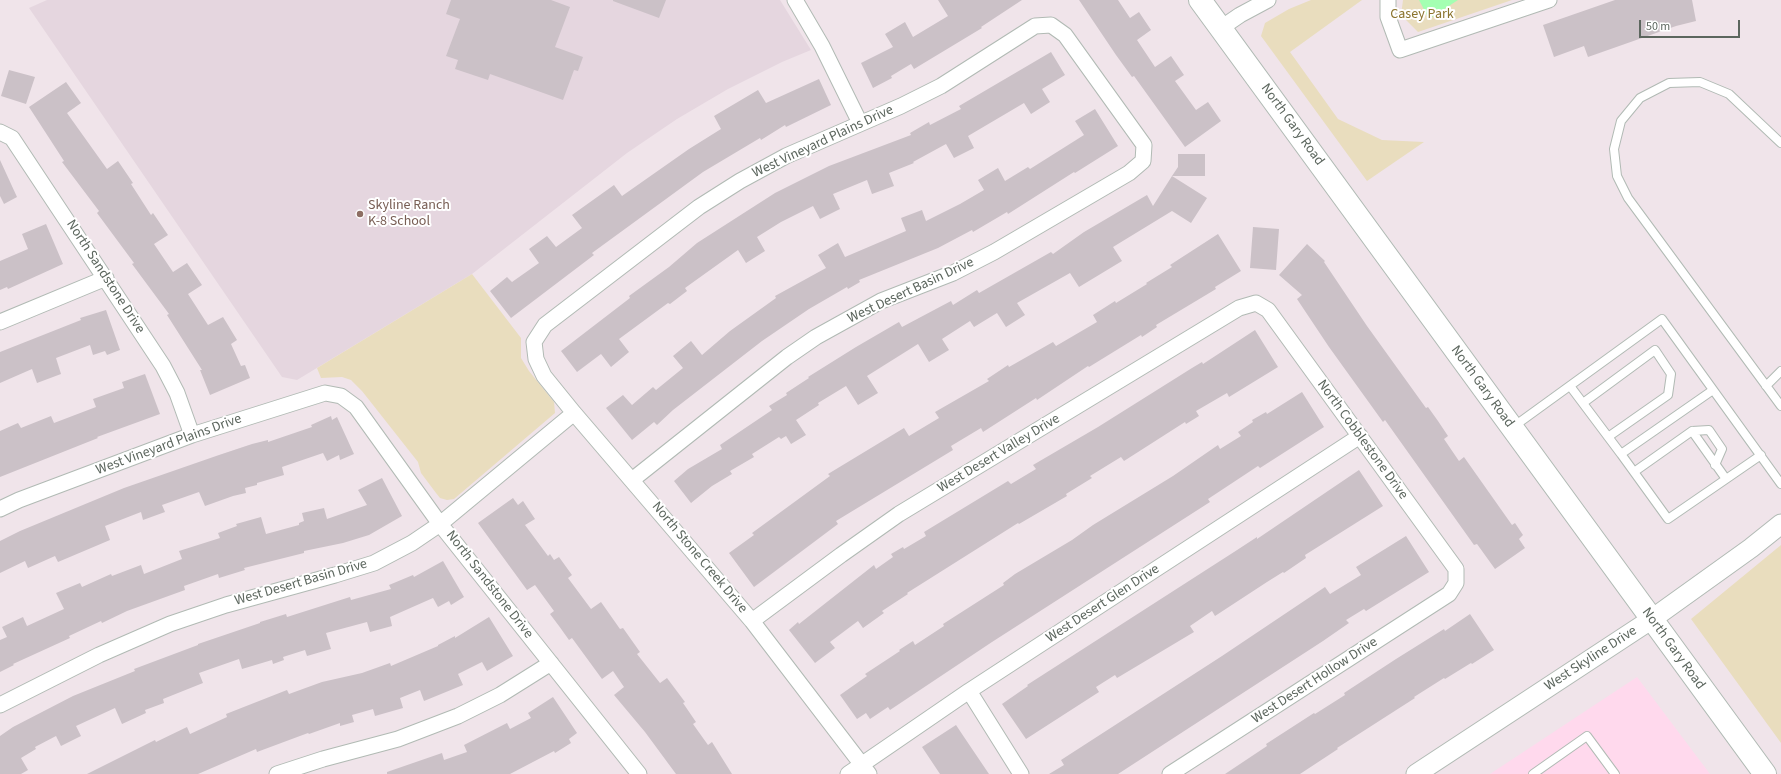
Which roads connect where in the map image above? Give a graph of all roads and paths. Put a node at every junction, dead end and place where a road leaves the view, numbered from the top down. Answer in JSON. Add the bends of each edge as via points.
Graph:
{"nodes":[{"id":1,"x":795,"y":0,"type":"edge"},
{"id":2,"x":1200,"y":0,"type":"edge"},
{"id":3,"x":1268,"y":0,"type":"edge"},
{"id":4,"x":1388,"y":0,"type":"edge"},
{"id":5,"x":1549,"y":0,"type":"edge"},
{"id":6,"x":1221,"y":28,"type":"junction"},
{"id":7,"x":860,"y":123,"type":"junction"},
{"id":8,"x":0,"y":132,"type":"edge"},
{"id":9,"x":1781,"y":143,"type":"edge"},
{"id":10,"x":1143,"y":161,"type":"joint"},
{"id":11,"x":106,"y":278,"type":"junction"},
{"id":12,"x":1256,"y":303,"type":"joint"},
{"id":13,"x":0,"y":322,"type":"edge"},
{"id":14,"x":534,"y":342,"type":"joint"},
{"id":15,"x":1781,"y":371,"type":"edge"},
{"id":16,"x":1570,"y":386,"type":"junction"},
{"id":17,"x":1766,"y":386,"type":"junction"},
{"id":18,"x":1713,"y":390,"type":"junction"},
{"id":19,"x":341,"y":396,"type":"joint"},
{"id":20,"x":1583,"y":403,"type":"junction"},
{"id":21,"x":1781,"y":406,"type":"edge"},
{"id":22,"x":574,"y":413,"type":"junction"},
{"id":23,"x":1512,"y":428,"type":"junction"},
{"id":24,"x":1692,"y":431,"type":"junction"},
{"id":25,"x":192,"y":435,"type":"junction"},
{"id":26,"x":1360,"y":436,"type":"junction"},
{"id":27,"x":1608,"y":437,"type":"junction"},
{"id":28,"x":1621,"y":454,"type":"junction"},
{"id":29,"x":1761,"y":455,"type":"junction"},
{"id":30,"x":1715,"y":465,"type":"junction"},
{"id":31,"x":1634,"y":472,"type":"junction"},
{"id":32,"x":1726,"y":479,"type":"junction"},
{"id":33,"x":632,"y":480,"type":"junction"},
{"id":34,"x":1781,"y":484,"type":"edge"},
{"id":35,"x":0,"y":509,"type":"edge"},
{"id":36,"x":440,"y":524,"type":"junction"},
{"id":37,"x":1781,"y":524,"type":"edge"},
{"id":38,"x":1456,"y":583,"type":"joint"},
{"id":39,"x":1652,"y":620,"type":"junction"},
{"id":40,"x":752,"y":621,"type":"junction"},
{"id":41,"x":551,"y":663,"type":"junction"},
{"id":42,"x":969,"y":691,"type":"junction"},
{"id":43,"x":0,"y":705,"type":"edge"},
{"id":44,"x":865,"y":769,"type":"edge"},
{"id":45,"x":276,"y":774,"type":"edge"},
{"id":46,"x":639,"y":774,"type":"edge"},
{"id":47,"x":848,"y":774,"type":"edge"},
{"id":48,"x":1021,"y":774,"type":"edge"},
{"id":49,"x":1170,"y":774,"type":"edge"},
{"id":50,"x":1416,"y":774,"type":"edge"},
{"id":51,"x":1533,"y":774,"type":"edge"},
{"id":52,"x":1615,"y":774,"type":"edge"},
{"id":53,"x":1765,"y":774,"type":"edge"}],
"edges":[{"from":1,"to":7,"type":"street","via":[[822,46]]},
{"from":2,"to":6,"type":"main road","name":"North Gary Road"},
{"from":3,"to":6,"type":"street"},
{"from":4,"to":5,"type":"street","via":[[1388,17],[1400,50]]},
{"from":6,"to":23,"type":"main road","name":"North Gary Road"},
{"from":7,"to":10,"type":"street","name":"West Vineyard Plains Drive","via":[[941,86],[1034,26],[1051,25],[1065,35],[1144,145]]},
{"from":7,"to":14,"type":"street","name":"West Vineyard Plains Drive","via":[[786,156],[740,180],[699,207],[545,325]]},
{"from":8,"to":11,"type":"street","name":"North Sandstone Drive","via":[[12,138]]},
{"from":9,"to":17,"type":"lane","via":[[1729,94],[1700,82],[1669,83],[1640,98],[1621,121],[1614,149],[1617,176],[1628,198]]},
{"from":10,"to":33,"type":"street","name":"West Desert Basin Drive","via":[[1129,173],[994,252],[953,273],[881,301],[816,337]]},
{"from":11,"to":13,"type":"street"},
{"from":11,"to":25,"type":"street","name":"North Sandstone Drive","via":[[163,366]]},
{"from":12,"to":26,"type":"street","name":"North Cobblestone Drive","via":[[1268,310]]},
{"from":12,"to":40,"type":"street","name":"West Desert Valley Drive","via":[[1239,308],[899,514]]},
{"from":14,"to":22,"type":"street","name":"North Stone Creek Drive","via":[[536,359],[544,376]]},
{"from":15,"to":17,"type":"lane"},
{"from":16,"to":18,"type":"lane","via":[[1662,319]]},
{"from":16,"to":20,"type":"lane"},
{"from":16,"to":23,"type":"lane"},
{"from":17,"to":21,"type":"lane"},
{"from":18,"to":28,"type":"lane"},
{"from":18,"to":29,"type":"lane"},
{"from":19,"to":25,"type":"street","name":"West Vineyard Plains Drive","via":[[325,393]]},
{"from":19,"to":36,"type":"street","name":"North Sandstone Drive","via":[[356,407]]},
{"from":20,"to":27,"type":"lane"},
{"from":20,"to":27,"type":"lane","via":[[1655,350],[1671,374],[1668,395]]},
{"from":22,"to":33,"type":"street","name":"North Stone Creek Drive"},
{"from":22,"to":36,"type":"street","name":"West Desert Basin Drive"},
{"from":23,"to":39,"type":"main road","name":"North Gary Road"},
{"from":24,"to":30,"type":"lane"},
{"from":24,"to":30,"type":"lane","via":[[1709,430],[1722,449]]},
{"from":24,"to":31,"type":"lane"},
{"from":25,"to":35,"type":"street","name":"West Vineyard Plains Drive"},
{"from":26,"to":38,"type":"street","name":"North Cobblestone Drive","via":[[1456,569]]},
{"from":26,"to":42,"type":"street","name":"West Desert Glen Drive"},
{"from":27,"to":28,"type":"lane"},
{"from":28,"to":31,"type":"lane"},
{"from":29,"to":32,"type":"lane"},
{"from":29,"to":34,"type":"lane"},
{"from":30,"to":32,"type":"lane"},
{"from":31,"to":32,"type":"lane","via":[[1668,519]]},
{"from":33,"to":40,"type":"street","name":"North Stone Creek Drive"},
{"from":36,"to":41,"type":"street","name":"North Sandstone Drive"},
{"from":36,"to":43,"type":"street","name":"West Desert Basin Drive","via":[[412,543],[374,562],[170,624],[99,655]]},
{"from":37,"to":39,"type":"street","name":"West Skyline Drive"},
{"from":38,"to":49,"type":"street","name":"West Desert Hollow Drive","via":[[1449,594]]},
{"from":39,"to":50,"type":"street","name":"West Skyline Drive"},
{"from":39,"to":53,"type":"main road","name":"North Gary Road"},
{"from":40,"to":44,"type":"street","name":"North Stone Creek Drive"},
{"from":41,"to":45,"type":"street","via":[[500,696],[458,716],[398,739]]},
{"from":41,"to":46,"type":"street","name":"North Sandstone Drive"},
{"from":42,"to":44,"type":"street","name":"West Desert Glen Drive"},
{"from":42,"to":48,"type":"street"},
{"from":44,"to":47,"type":"street","name":"West Desert Glen Drive"},
{"from":51,"to":52,"type":"lane","via":[[1587,736]]}]}
